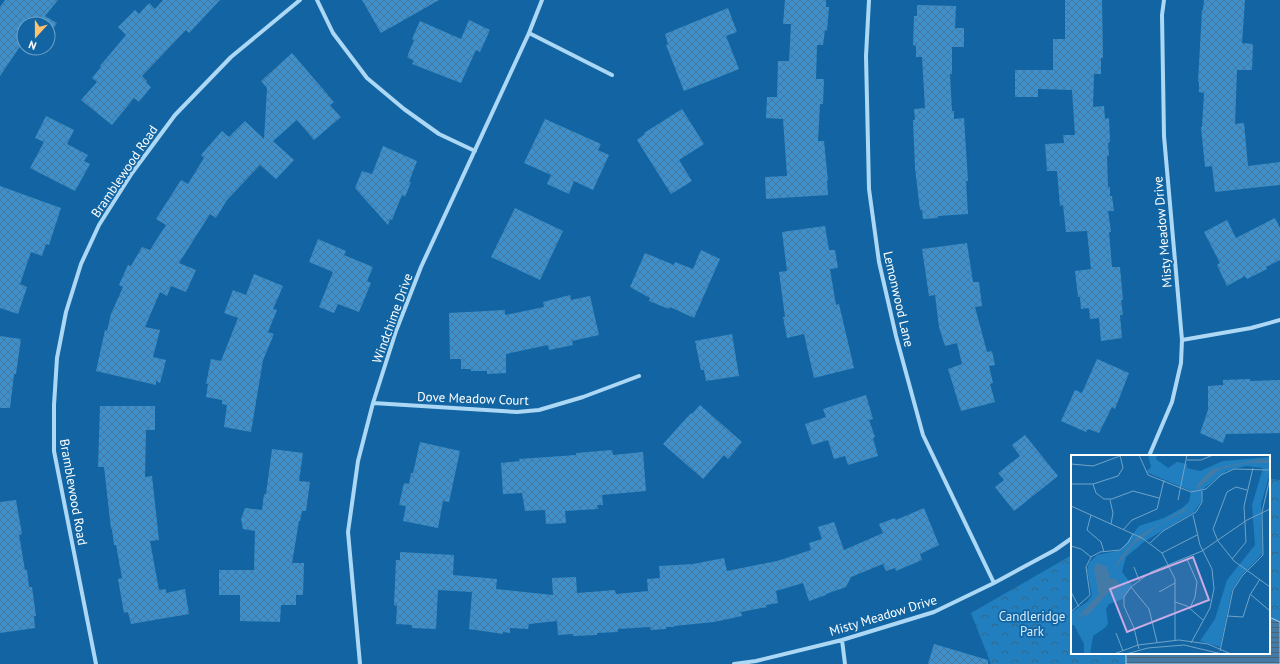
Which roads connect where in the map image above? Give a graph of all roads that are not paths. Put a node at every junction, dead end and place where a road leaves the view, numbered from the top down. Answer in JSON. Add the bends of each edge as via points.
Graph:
{"nodes":[{"id":1,"x":300,"y":0,"type":"edge"},
{"id":2,"x":316,"y":0,"type":"edge"},
{"id":3,"x":542,"y":0,"type":"edge"},
{"id":4,"x":869,"y":0,"type":"edge"},
{"id":5,"x":1164,"y":0,"type":"edge"},
{"id":6,"x":529,"y":33,"type":"junction"},
{"id":7,"x":612,"y":75,"type":"dead end"},
{"id":8,"x":475,"y":151,"type":"junction"},
{"id":9,"x":1280,"y":320,"type":"edge"},
{"id":10,"x":1182,"y":340,"type":"junction"},
{"id":11,"x":639,"y":376,"type":"dead end"},
{"id":12,"x":373,"y":403,"type":"junction"},
{"id":13,"x":1149,"y":455,"type":"edge"},
{"id":14,"x":1071,"y":539,"type":"edge"},
{"id":15,"x":994,"y":583,"type":"junction"},
{"id":16,"x":842,"y":640,"type":"junction"},
{"id":17,"x":96,"y":664,"type":"edge"},
{"id":18,"x":360,"y":664,"type":"edge"},
{"id":19,"x":734,"y":664,"type":"edge"},
{"id":20,"x":845,"y":664,"type":"edge"}],
"edges":[{"from":1,"to":17,"type":"street","name":"Bramblewood Road","via":[[231,57],[175,115],[132,173],[99,225],[81,264],[66,312],[57,358],[54,451]]},
{"from":2,"to":8,"type":"street","via":[[334,33],[367,78],[439,134]]},
{"from":3,"to":6,"type":"street","name":"Windchime Drive"},
{"from":4,"to":15,"type":"street","name":"Lemonwood Lane","via":[[866,56],[869,189],[880,262],[896,336],[923,436]]},
{"from":5,"to":10,"type":"street","name":"Misty Meadow Drive","via":[[1164,136]]},
{"from":6,"to":7,"type":"street"},
{"from":6,"to":8,"type":"street","name":"Windchime Drive"},
{"from":8,"to":12,"type":"street","name":"Windchime Drive","via":[[421,267],[396,331]]},
{"from":9,"to":10,"type":"street","via":[[1251,328]]},
{"from":10,"to":13,"type":"street","name":"Misty Meadow Drive","via":[[1182,363],[1172,402]]},
{"from":11,"to":12,"type":"street","name":"Dove Meadow Court","via":[[539,410],[517,412]]},
{"from":12,"to":18,"type":"street","name":"Windchime Drive","via":[[358,461],[348,532]]},
{"from":14,"to":15,"type":"street","name":"Misty Meadow Drive"},
{"from":15,"to":16,"type":"street","name":"Misty Meadow Drive","via":[[934,612]]},
{"from":16,"to":19,"type":"street","name":"Misty Meadow Drive"},
{"from":16,"to":20,"type":"street"}]}
